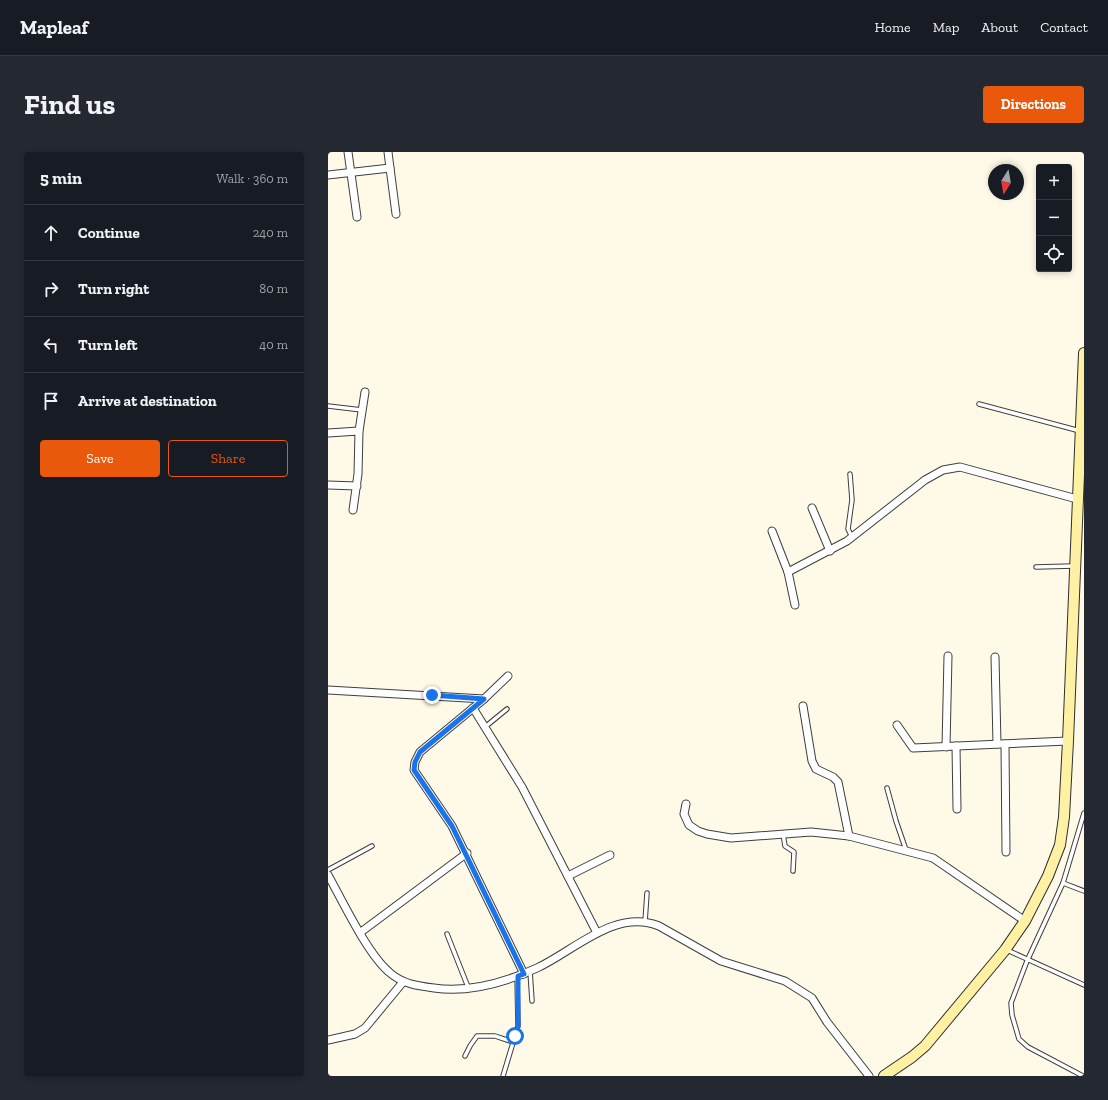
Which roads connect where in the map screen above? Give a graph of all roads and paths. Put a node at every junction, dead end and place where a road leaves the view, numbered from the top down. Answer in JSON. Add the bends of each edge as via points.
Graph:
{"nodes":[{"id":1,"x":348,"y":152,"type":"edge"},
{"id":2,"x":388,"y":152,"type":"edge"},
{"id":3,"x":390,"y":168,"type":"junction"},
{"id":4,"x":352,"y":172,"type":"junction"},
{"id":5,"x":328,"y":174,"type":"edge"},
{"id":6,"x":396,"y":214,"type":"dead end"},
{"id":7,"x":357,"y":217,"type":"dead end"},
{"id":8,"x":1084,"y":352,"type":"edge"},
{"id":9,"x":365,"y":392,"type":"dead end"},
{"id":10,"x":979,"y":404,"type":"dead end"},
{"id":11,"x":328,"y":406,"type":"edge"},
{"id":12,"x":362,"y":410,"type":"junction"},
{"id":13,"x":359,"y":431,"type":"junction"},
{"id":14,"x":1080,"y":431,"type":"junction"},
{"id":15,"x":328,"y":432,"type":"edge"},
{"id":16,"x":850,"y":474,"type":"dead end"},
{"id":17,"x":328,"y":485,"type":"edge"},
{"id":18,"x":357,"y":486,"type":"junction"},
{"id":19,"x":1077,"y":499,"type":"junction"},
{"id":20,"x":812,"y":508,"type":"dead end"},
{"id":21,"x":353,"y":510,"type":"dead end"},
{"id":22,"x":772,"y":531,"type":"dead end"},
{"id":23,"x":852,"y":537,"type":"junction"},
{"id":24,"x":830,"y":551,"type":"junction"},
{"id":25,"x":1076,"y":566,"type":"junction"},
{"id":26,"x":1036,"y":568,"type":"dead end"},
{"id":27,"x":788,"y":572,"type":"junction"},
{"id":28,"x":795,"y":605,"type":"dead end"},
{"id":29,"x":948,"y":656,"type":"dead end"},
{"id":30,"x":995,"y":657,"type":"dead end"},
{"id":31,"x":508,"y":676,"type":"dead end"},
{"id":32,"x":328,"y":690,"type":"edge"},
{"id":33,"x":484,"y":699,"type":"junction"},
{"id":34,"x":803,"y":706,"type":"dead end"},
{"id":35,"x":473,"y":708,"type":"junction"},
{"id":36,"x":507,"y":709,"type":"dead end"},
{"id":37,"x":897,"y":725,"type":"dead end"},
{"id":38,"x":485,"y":727,"type":"junction"},
{"id":39,"x":1068,"y":741,"type":"junction"},
{"id":40,"x":997,"y":744,"type":"junction"},
{"id":41,"x":1005,"y":744,"type":"junction"},
{"id":42,"x":956,"y":746,"type":"junction"},
{"id":43,"x":946,"y":747,"type":"junction"},
{"id":44,"x":887,"y":788,"type":"dead end"},
{"id":45,"x":686,"y":804,"type":"dead end"},
{"id":46,"x":957,"y":809,"type":"dead end"},
{"id":47,"x":1084,"y":813,"type":"edge"},
{"id":48,"x":1083,"y":821,"type":"edge"},
{"id":49,"x":782,"y":833,"type":"junction"},
{"id":50,"x":849,"y":836,"type":"junction"},
{"id":51,"x":372,"y":846,"type":"dead end"},
{"id":52,"x":907,"y":851,"type":"junction"},
{"id":53,"x":1006,"y":852,"type":"dead end"},
{"id":54,"x":467,"y":853,"type":"junction"},
{"id":55,"x":610,"y":855,"type":"dead end"},
{"id":56,"x":328,"y":870,"type":"edge"},
{"id":57,"x":793,"y":871,"type":"dead end"},
{"id":58,"x":328,"y":875,"type":"edge"},
{"id":59,"x":568,"y":876,"type":"junction"},
{"id":60,"x":1063,"y":883,"type":"junction"},
{"id":61,"x":1084,"y":891,"type":"edge"},
{"id":62,"x":647,"y":893,"type":"dead end"},
{"id":63,"x":1025,"y":921,"type":"junction"},
{"id":64,"x":644,"y":923,"type":"junction"},
{"id":65,"x":360,"y":932,"type":"junction"},
{"id":66,"x":597,"y":933,"type":"junction"},
{"id":67,"x":447,"y":934,"type":"dead end"},
{"id":68,"x":1006,"y":950,"type":"junction"},
{"id":69,"x":1027,"y":961,"type":"junction"},
{"id":70,"x":524,"y":974,"type":"junction"},
{"id":71,"x":403,"y":982,"type":"junction"},
{"id":72,"x":1084,"y":985,"type":"edge"},
{"id":73,"x":468,"y":987,"type":"junction"},
{"id":74,"x":532,"y":1001,"type":"dead end"},
{"id":75,"x":328,"y":1040,"type":"edge"},
{"id":76,"x":512,"y":1042,"type":"junction"},
{"id":77,"x":466,"y":1056,"type":"dead end"},
{"id":78,"x":503,"y":1076,"type":"edge"},
{"id":79,"x":869,"y":1076,"type":"edge"},
{"id":80,"x":884,"y":1076,"type":"edge"},
{"id":81,"x":1083,"y":1076,"type":"edge"}],
"edges":[{"from":1,"to":4,"type":"street"},
{"from":2,"to":3,"type":"street"},
{"from":3,"to":4,"type":"street"},
{"from":3,"to":6,"type":"street"},
{"from":4,"to":5,"type":"street"},
{"from":4,"to":7,"type":"street"},
{"from":8,"to":14,"type":"street"},
{"from":9,"to":12,"type":"street"},
{"from":10,"to":14,"type":"lane"},
{"from":11,"to":12,"type":"lane"},
{"from":12,"to":13,"type":"street"},
{"from":13,"to":15,"type":"street"},
{"from":13,"to":18,"type":"street"},
{"from":14,"to":19,"type":"street"},
{"from":16,"to":23,"type":"lane","via":[[852,500],[848,529]]},
{"from":17,"to":18,"type":"street"},
{"from":18,"to":21,"type":"street"},
{"from":19,"to":23,"type":"street","via":[[960,467],[943,470],[925,480]]},
{"from":19,"to":25,"type":"street"},
{"from":20,"to":24,"type":"street"},
{"from":22,"to":27,"type":"street"},
{"from":23,"to":24,"type":"street"},
{"from":24,"to":27,"type":"street"},
{"from":25,"to":26,"type":"lane"},
{"from":25,"to":39,"type":"street"},
{"from":27,"to":28,"type":"street"},
{"from":29,"to":43,"type":"street"},
{"from":30,"to":40,"type":"street"},
{"from":31,"to":33,"type":"street"},
{"from":32,"to":33,"type":"street"},
{"from":33,"to":35,"type":"street"},
{"from":34,"to":50,"type":"street","via":[[812,761],[816,769],[838,782]]},
{"from":35,"to":38,"type":"street"},
{"from":35,"to":54,"type":"street","via":[[420,752],[414,766],[415,773],[426,785]]},
{"from":36,"to":38,"type":"lane"},
{"from":37,"to":43,"type":"street","via":[[912,748]]},
{"from":38,"to":59,"type":"street","via":[[522,787]]},
{"from":39,"to":41,"type":"street"},
{"from":39,"to":63,"type":"street","via":[[1060,845],[1048,876]]},
{"from":40,"to":41,"type":"street"},
{"from":40,"to":42,"type":"street"},
{"from":41,"to":53,"type":"street"},
{"from":42,"to":43,"type":"street"},
{"from":42,"to":46,"type":"street"},
{"from":44,"to":52,"type":"lane"},
{"from":45,"to":49,"type":"street","via":[[684,814],[689,825],[707,834],[732,838]]},
{"from":47,"to":48,"type":"lane"},
{"from":48,"to":60,"type":"lane"},
{"from":49,"to":50,"type":"street","via":[[811,832]]},
{"from":49,"to":57,"type":"lane","via":[[785,846],[794,852]]},
{"from":50,"to":52,"type":"street"},
{"from":51,"to":56,"type":"lane"},
{"from":52,"to":63,"type":"street","via":[[933,858]]},
{"from":54,"to":65,"type":"street"},
{"from":54,"to":70,"type":"street"},
{"from":55,"to":59,"type":"street"},
{"from":58,"to":65,"type":"street"},
{"from":59,"to":66,"type":"street"},
{"from":60,"to":61,"type":"lane"},
{"from":60,"to":69,"type":"lane"},
{"from":62,"to":64,"type":"lane"},
{"from":63,"to":68,"type":"street"},
{"from":64,"to":66,"type":"street","via":[[617,924]]},
{"from":64,"to":79,"type":"street","via":[[659,926],[721,961],[785,981],[812,998],[827,1022]]},
{"from":65,"to":71,"type":"street","via":[[383,965]]},
{"from":66,"to":70,"type":"street"},
{"from":67,"to":73,"type":"lane"},
{"from":68,"to":69,"type":"lane"},
{"from":68,"to":80,"type":"street","via":[[925,1046]]},
{"from":69,"to":72,"type":"lane"},
{"from":69,"to":81,"type":"lane","via":[[1011,1003],[1019,1039],[1028,1047]]},
{"from":70,"to":73,"type":"street","via":[[497,983]]},
{"from":70,"to":74,"type":"lane"},
{"from":70,"to":76,"type":"lane","via":[[518,1026]]},
{"from":71,"to":73,"type":"street","via":[[438,989]]},
{"from":71,"to":75,"type":"street","via":[[365,1028],[354,1034]]},
{"from":76,"to":77,"type":"lane","via":[[495,1036],[477,1036]]},
{"from":76,"to":78,"type":"lane"}]}
